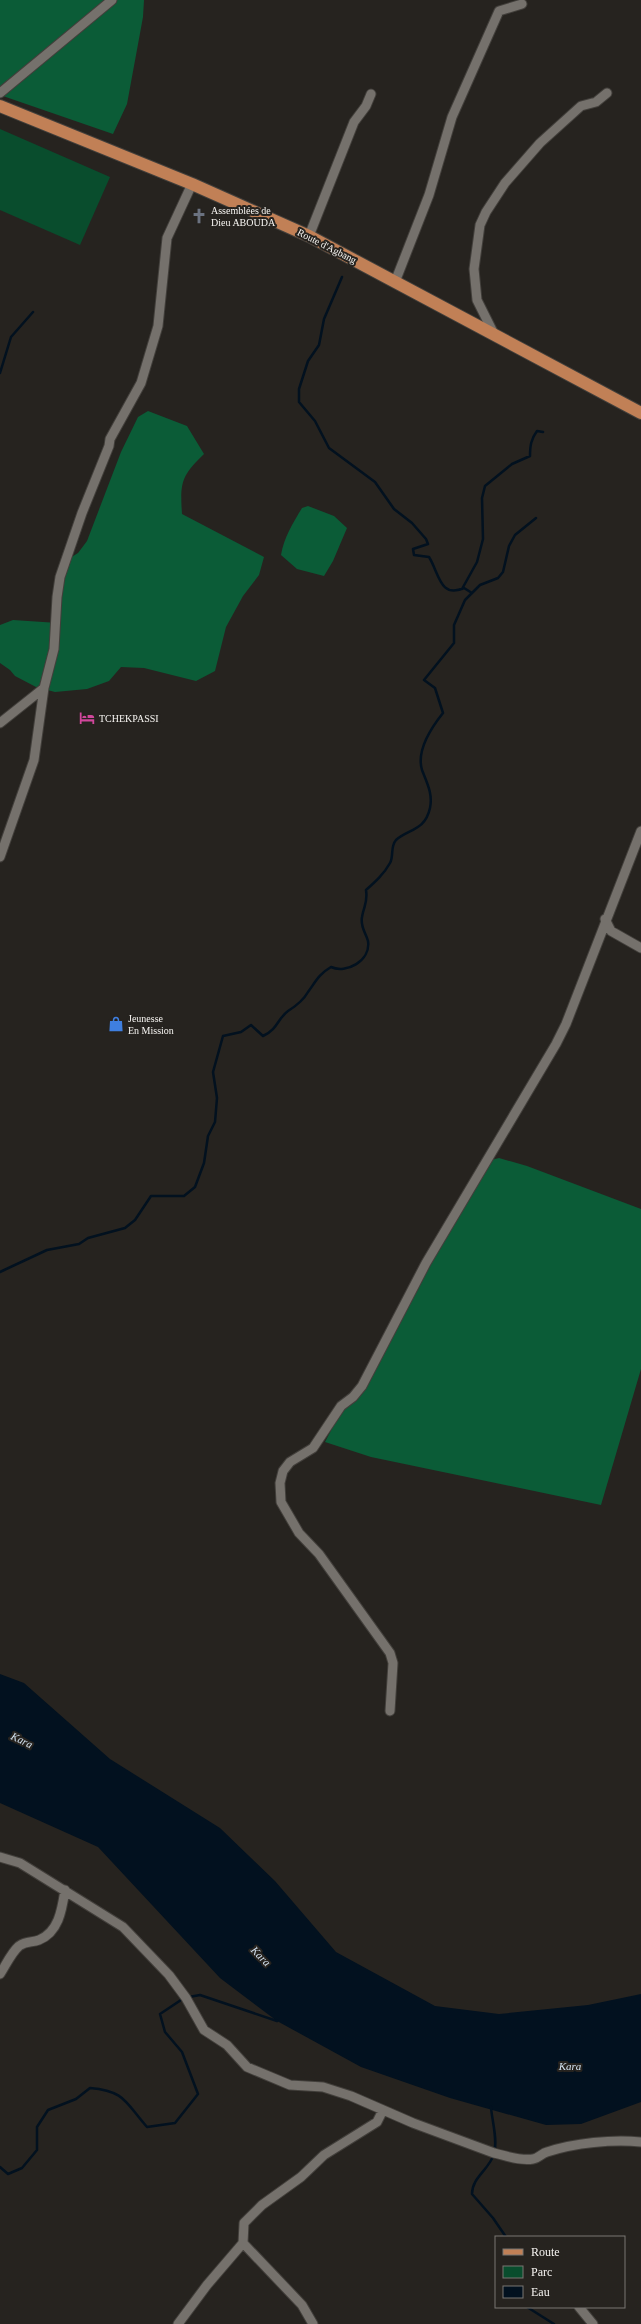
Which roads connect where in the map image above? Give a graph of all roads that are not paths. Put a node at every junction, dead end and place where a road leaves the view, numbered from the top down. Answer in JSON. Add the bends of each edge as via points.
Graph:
{"nodes":[{"id":1,"x":112,"y":0,"type":"edge"},
{"id":2,"x":522,"y":4,"type":"dead end"},
{"id":3,"x":0,"y":93,"type":"edge"},
{"id":4,"x":606,"y":93,"type":"dead end"},
{"id":5,"x":371,"y":94,"type":"dead end"},
{"id":6,"x":0,"y":106,"type":"edge"},
{"id":7,"x":192,"y":184,"type":"junction"},
{"id":8,"x":309,"y":236,"type":"junction"},
{"id":9,"x":395,"y":282,"type":"junction"},
{"id":10,"x":493,"y":332,"type":"junction"},
{"id":11,"x":641,"y":413,"type":"edge"},
{"id":12,"x":44,"y":688,"type":"junction"},
{"id":13,"x":0,"y":723,"type":"edge"},
{"id":14,"x":641,"y":831,"type":"edge"},
{"id":15,"x":0,"y":857,"type":"edge"},
{"id":16,"x":606,"y":919,"type":"junction"},
{"id":17,"x":641,"y":948,"type":"edge"},
{"id":18,"x":390,"y":1711,"type":"dead end"},
{"id":19,"x":0,"y":1857,"type":"edge"},
{"id":20,"x":65,"y":1890,"type":"junction"},
{"id":21,"x":0,"y":1974,"type":"edge"},
{"id":22,"x":383,"y":2110,"type":"junction"},
{"id":23,"x":641,"y":2142,"type":"edge"},
{"id":24,"x":243,"y":2243,"type":"junction"},
{"id":25,"x":580,"y":2308,"type":"edge"},
{"id":26,"x":178,"y":2324,"type":"edge"},
{"id":27,"x":313,"y":2324,"type":"edge"},
{"id":28,"x":593,"y":2324,"type":"edge"}],
"edges":[{"from":1,"to":3,"type":"street"},
{"from":2,"to":9,"type":"street","via":[[498,11],[487,34],[452,117],[429,195]]},
{"from":4,"to":10,"type":"street","via":[[596,102],[581,106],[540,143],[505,183],[486,212],[480,225],[474,269],[477,300]]},
{"from":5,"to":8,"type":"street","via":[[354,122]]},
{"from":6,"to":7,"type":"main road","name":"Route d'Agbang"},
{"from":7,"to":8,"type":"main road","name":"Route d'Agbang"},
{"from":7,"to":12,"type":"street","via":[[167,238],[158,326],[141,383],[110,439],[60,577],[54,649]]},
{"from":8,"to":9,"type":"main road","name":"Route d'Agbang"},
{"from":9,"to":10,"type":"main road","name":"Route d'Agbang"},
{"from":10,"to":11,"type":"main road","name":"Route d'Agbang"},
{"from":12,"to":13,"type":"street"},
{"from":12,"to":15,"type":"street","via":[[34,760]]},
{"from":14,"to":16,"type":"street"},
{"from":16,"to":17,"type":"street","via":[[611,931]]},
{"from":16,"to":18,"type":"street","via":[[556,1044],[426,1263],[362,1386],[341,1406],[313,1448],[290,1462],[283,1472],[280,1483],[281,1502],[299,1533],[319,1554],[390,1653],[393,1663]]},
{"from":19,"to":20,"type":"street","via":[[20,1863]]},
{"from":20,"to":21,"type":"street","via":[[59,1921],[51,1933],[38,1941],[28,1940],[19,1947]]},
{"from":20,"to":22,"type":"street","via":[[123,1927],[169,1975],[204,2030],[227,2045],[247,2067],[277,2081],[290,2085],[323,2087]]},
{"from":22,"to":23,"type":"street","via":[[494,2153],[523,2160],[536,2159],[546,2152],[578,2146],[620,2140]]},
{"from":22,"to":24,"type":"street","via":[[377,2122],[324,2155],[301,2177],[262,2205],[244,2223]]},
{"from":24,"to":26,"type":"street"},
{"from":24,"to":27,"type":"street","via":[[302,2305]]},
{"from":25,"to":28,"type":"street"}]}
